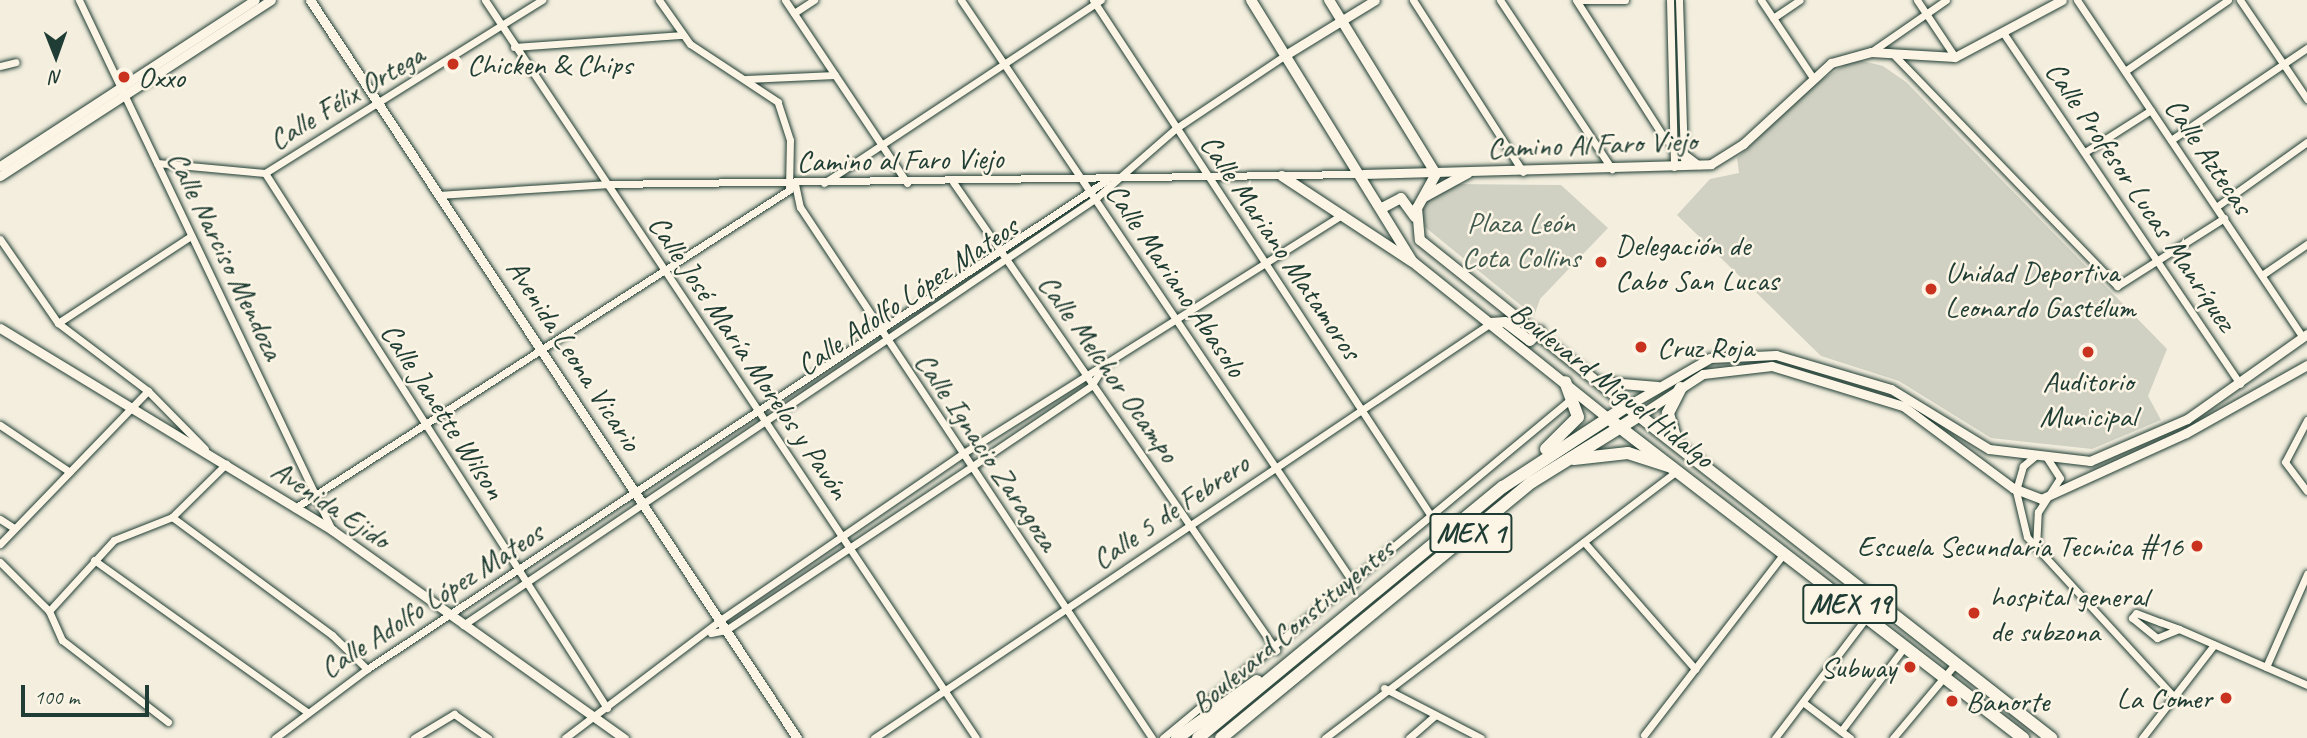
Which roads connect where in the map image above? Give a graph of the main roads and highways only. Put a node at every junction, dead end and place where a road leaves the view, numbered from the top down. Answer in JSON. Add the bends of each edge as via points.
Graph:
{"nodes":[{"id":1,"x":1251,"y":0,"type":"edge"},
{"id":2,"x":1329,"y":0,"type":"edge"},
{"id":3,"x":1468,"y":173,"type":"road end"},
{"id":4,"x":1282,"y":176,"type":"road end"},
{"id":5,"x":1422,"y":198,"type":"junction"},
{"id":6,"x":1384,"y":207,"type":"junction"},
{"id":7,"x":1415,"y":217,"type":"junction"},
{"id":8,"x":1413,"y":262,"type":"junction"},
{"id":9,"x":1492,"y":323,"type":"junction"},
{"id":10,"x":1540,"y":331,"type":"junction"},
{"id":11,"x":1594,"y":381,"type":"junction"},
{"id":12,"x":1565,"y":382,"type":"junction"},
{"id":13,"x":1658,"y":387,"type":"road end"},
{"id":14,"x":1681,"y":388,"type":"road end"},
{"id":15,"x":1627,"y":406,"type":"junction"},
{"id":16,"x":1640,"y":415,"type":"junction"},
{"id":17,"x":1608,"y":418,"type":"junction"},
{"id":18,"x":1619,"y":427,"type":"junction"},
{"id":19,"x":1680,"y":446,"type":"junction"},
{"id":20,"x":1557,"y":465,"type":"junction"},
{"id":21,"x":1674,"y":469,"type":"junction"},
{"id":22,"x":1503,"y":487,"type":"junction"},
{"id":23,"x":1302,"y":653,"type":"junction"},
{"id":24,"x":1312,"y":665,"type":"junction"},
{"id":25,"x":2042,"y":735,"type":"edge"},
{"id":26,"x":1177,"y":738,"type":"edge"},
{"id":27,"x":1198,"y":738,"type":"edge"},
{"id":28,"x":1221,"y":738,"type":"edge"},
{"id":29,"x":1232,"y":738,"type":"edge"},
{"id":30,"x":2022,"y":738,"type":"edge"}],
"edges":[{"from":1,"to":6,"type":"main road","name":"Boulevard Miguel Hidalgo"},
{"from":2,"to":5,"type":"main road","via":[[1426,152],[1436,174]]},
{"from":3,"to":5,"type":"main road"},
{"from":4,"to":8,"type":"main road"},
{"from":5,"to":7,"type":"main road"},
{"from":6,"to":7,"type":"main road","via":[[1401,198]]},
{"from":6,"to":8,"type":"main road","name":"Boulevard Miguel Hidalgo"},
{"from":7,"to":10,"type":"main road","name":"Boulevard Miguel Hidalgo","via":[[1420,240]]},
{"from":8,"to":9,"type":"main road","name":"Boulevard Miguel Hidalgo"},
{"from":9,"to":10,"type":"main road","via":[[1505,321],[1530,341]]},
{"from":9,"to":12,"type":"main road","name":"Boulevard Miguel Hidalgo"},
{"from":10,"to":11,"type":"main road","name":"Boulevard Miguel Hidalgo"},
{"from":11,"to":13,"type":"main road"},
{"from":11,"to":15,"type":"main road","name":"Boulevard Miguel Hidalgo"},
{"from":12,"to":17,"type":"main road","name":"Boulevard Miguel Hidalgo"},
{"from":12,"to":22,"type":"main road","via":[[1574,396],[1575,422]]},
{"from":14,"to":19,"type":"main road","via":[[1668,414]]},
{"from":15,"to":16,"type":"main road","name":"Boulevard Miguel Hidalgo","number":"MEX 19"},
{"from":15,"to":17,"type":"main road","name":"Boulevard Constituyentes","number":"MEX 1"},
{"from":16,"to":18,"type":"main road","name":"Boulevard Constituyentes","number":"MEX 1"},
{"from":16,"to":19,"type":"main road","name":"Boulevard Miguel Hidalgo","number":"MEX 19"},
{"from":17,"to":18,"type":"main road","name":"Boulevard Miguel Hidalgo","number":"MEX 19"},
{"from":17,"to":22,"type":"main road","name":"Boulevard Constituyentes","number":"MEX 1"},
{"from":18,"to":20,"type":"main road","name":"Boulevard Constituyentes","number":"MEX 1"},
{"from":18,"to":21,"type":"main road","name":"Boulevard Miguel Hidalgo","number":"MEX 19"},
{"from":19,"to":25,"type":"main road","name":"Boulevard Miguel Hidalgo","number":"MEX 19"},
{"from":20,"to":21,"type":"main road","via":[[1611,452]]},
{"from":20,"to":24,"type":"main road","name":"Boulevard Constituyentes","number":"MEX 1"},
{"from":21,"to":30,"type":"main road","name":"Boulevard Miguel Hidalgo","number":"MEX 19"},
{"from":22,"to":23,"type":"main road","name":"Boulevard Constituyentes","number":"MEX 1"},
{"from":23,"to":26,"type":"main road"},
{"from":23,"to":27,"type":"main road","name":"Boulevard Constituyentes","number":"MEX 1"},
{"from":24,"to":28,"type":"main road","number":"MEX 1"},
{"from":24,"to":29,"type":"main road"}]}
